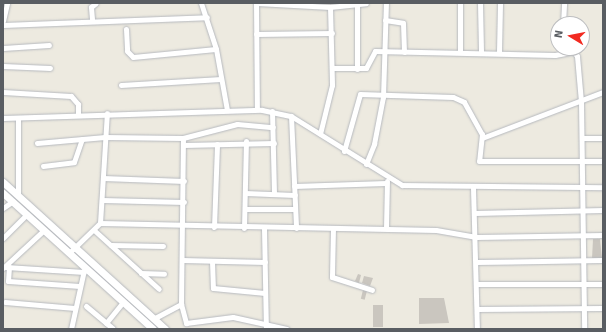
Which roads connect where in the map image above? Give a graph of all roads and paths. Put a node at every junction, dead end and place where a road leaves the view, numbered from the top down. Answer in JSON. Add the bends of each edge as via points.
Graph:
{"nodes":[{"id":1,"x":7,"y":3,"type":"edge"},
{"id":2,"x":96,"y":3,"type":"edge"},
{"id":3,"x":201,"y":3,"type":"edge"},
{"id":4,"x":256,"y":3,"type":"edge"},
{"id":5,"x":366,"y":3,"type":"edge"},
{"id":6,"x":386,"y":3,"type":"edge"},
{"id":7,"x":460,"y":3,"type":"edge"},
{"id":8,"x":480,"y":3,"type":"edge"},
{"id":9,"x":500,"y":3,"type":"edge"},
{"id":10,"x":564,"y":3,"type":"edge"},
{"id":11,"x":357,"y":5,"type":"junction"},
{"id":12,"x":330,"y":7,"type":"junction"},
{"id":13,"x":563,"y":16,"type":"edge"},
{"id":14,"x":206,"y":17,"type":"junction"},
{"id":15,"x":92,"y":19,"type":"junction"},
{"id":16,"x":385,"y":20,"type":"junction"},
{"id":17,"x":3,"y":21,"type":"edge"},
{"id":18,"x":3,"y":25,"type":"edge"},
{"id":19,"x":126,"y":29,"type":"dead end"},
{"id":20,"x":332,"y":33,"type":"junction"},
{"id":21,"x":256,"y":34,"type":"junction"},
{"id":22,"x":49,"y":45,"type":"dead end"},
{"id":23,"x":3,"y":48,"type":"edge"},
{"id":24,"x":216,"y":49,"type":"junction"},
{"id":25,"x":460,"y":51,"type":"junction"},
{"id":26,"x":481,"y":51,"type":"junction"},
{"id":27,"x":385,"y":52,"type":"junction"},
{"id":28,"x":404,"y":52,"type":"junction"},
{"id":29,"x":499,"y":52,"type":"junction"},
{"id":30,"x":550,"y":55,"type":"edge"},
{"id":31,"x":574,"y":56,"type":"edge"},
{"id":32,"x":3,"y":66,"type":"edge"},
{"id":33,"x":50,"y":68,"type":"dead end"},
{"id":34,"x":332,"y":68,"type":"junction"},
{"id":35,"x":358,"y":69,"type":"junction"},
{"id":36,"x":221,"y":79,"type":"junction"},
{"id":37,"x":121,"y":85,"type":"dead end"},
{"id":38,"x":3,"y":92,"type":"edge"},
{"id":39,"x":603,"y":92,"type":"edge"},
{"id":40,"x":383,"y":97,"type":"junction"},
{"id":41,"x":581,"y":102,"type":"junction"},
{"id":42,"x":257,"y":109,"type":"junction"},
{"id":43,"x":227,"y":110,"type":"junction"},
{"id":44,"x":272,"y":111,"type":"junction"},
{"id":45,"x":107,"y":113,"type":"junction"},
{"id":46,"x":78,"y":114,"type":"junction"},
{"id":47,"x":291,"y":116,"type":"junction"},
{"id":48,"x":3,"y":118,"type":"edge"},
{"id":49,"x":18,"y":118,"type":"junction"},
{"id":50,"x":273,"y":127,"type":"junction"},
{"id":51,"x":320,"y":134,"type":"junction"},
{"id":52,"x":105,"y":138,"type":"junction"},
{"id":53,"x":183,"y":138,"type":"junction"},
{"id":54,"x":482,"y":138,"type":"junction"},
{"id":55,"x":583,"y":138,"type":"junction"},
{"id":56,"x":603,"y":138,"type":"edge"},
{"id":57,"x":82,"y":139,"type":"junction"},
{"id":58,"x":246,"y":141,"type":"junction"},
{"id":59,"x":37,"y":143,"type":"dead end"},
{"id":60,"x":274,"y":143,"type":"junction"},
{"id":61,"x":217,"y":144,"type":"junction"},
{"id":62,"x":184,"y":145,"type":"junction"},
{"id":63,"x":344,"y":151,"type":"junction"},
{"id":64,"x":603,"y":161,"type":"edge"},
{"id":65,"x":583,"y":162,"type":"junction"},
{"id":66,"x":366,"y":164,"type":"junction"},
{"id":67,"x":43,"y":166,"type":"dead end"},
{"id":68,"x":103,"y":178,"type":"junction"},
{"id":69,"x":387,"y":180,"type":"junction"},
{"id":70,"x":184,"y":181,"type":"junction"},
{"id":71,"x":3,"y":182,"type":"edge"},
{"id":72,"x":294,"y":186,"type":"junction"},
{"id":73,"x":603,"y":186,"type":"edge"},
{"id":74,"x":583,"y":187,"type":"junction"},
{"id":75,"x":473,"y":188,"type":"junction"},
{"id":76,"x":3,"y":193,"type":"edge"},
{"id":77,"x":245,"y":193,"type":"junction"},
{"id":78,"x":274,"y":194,"type":"junction"},
{"id":79,"x":295,"y":195,"type":"junction"},
{"id":80,"x":15,"y":199,"type":"junction"},
{"id":81,"x":102,"y":200,"type":"junction"},
{"id":82,"x":184,"y":202,"type":"junction"},
{"id":83,"x":3,"y":208,"type":"edge"},
{"id":84,"x":245,"y":209,"type":"junction"},
{"id":85,"x":295,"y":209,"type":"junction"},
{"id":86,"x":603,"y":210,"type":"edge"},
{"id":87,"x":582,"y":211,"type":"junction"},
{"id":88,"x":475,"y":212,"type":"junction"},
{"id":89,"x":27,"y":214,"type":"junction"},
{"id":90,"x":100,"y":224,"type":"junction"},
{"id":91,"x":184,"y":226,"type":"junction"},
{"id":92,"x":214,"y":227,"type":"junction"},
{"id":93,"x":244,"y":228,"type":"junction"},
{"id":94,"x":264,"y":228,"type":"junction"},
{"id":95,"x":296,"y":228,"type":"junction"},
{"id":96,"x":333,"y":228,"type":"junction"},
{"id":97,"x":386,"y":228,"type":"junction"},
{"id":98,"x":44,"y":230,"type":"junction"},
{"id":99,"x":95,"y":231,"type":"junction"},
{"id":100,"x":603,"y":235,"type":"edge"},
{"id":101,"x":582,"y":236,"type":"junction"},
{"id":102,"x":476,"y":237,"type":"junction"},
{"id":103,"x":3,"y":238,"type":"edge"},
{"id":104,"x":111,"y":245,"type":"junction"},
{"id":105,"x":163,"y":246,"type":"dead end"},
{"id":106,"x":76,"y":248,"type":"junction"},
{"id":107,"x":70,"y":253,"type":"junction"},
{"id":108,"x":182,"y":260,"type":"junction"},
{"id":109,"x":582,"y":260,"type":"junction"},
{"id":110,"x":603,"y":260,"type":"edge"},
{"id":111,"x":212,"y":261,"type":"junction"},
{"id":112,"x":265,"y":262,"type":"junction"},
{"id":113,"x":476,"y":262,"type":"junction"},
{"id":114,"x":6,"y":267,"type":"edge"},
{"id":115,"x":84,"y":270,"type":"junction"},
{"id":116,"x":141,"y":273,"type":"junction"},
{"id":117,"x":164,"y":274,"type":"dead end"},
{"id":118,"x":476,"y":284,"type":"junction"},
{"id":119,"x":583,"y":284,"type":"junction"},
{"id":120,"x":603,"y":284,"type":"edge"},
{"id":121,"x":80,"y":286,"type":"junction"},
{"id":122,"x":159,"y":289,"type":"dead end"},
{"id":123,"x":372,"y":290,"type":"dead end"},
{"id":124,"x":265,"y":293,"type":"junction"},
{"id":125,"x":5,"y":302,"type":"dead end"},
{"id":126,"x":124,"y":302,"type":"junction"},
{"id":127,"x":182,"y":304,"type":"junction"},
{"id":128,"x":86,"y":306,"type":"dead end"},
{"id":129,"x":75,"y":308,"type":"junction"},
{"id":130,"x":584,"y":308,"type":"junction"},
{"id":131,"x":603,"y":308,"type":"edge"},
{"id":132,"x":477,"y":309,"type":"junction"},
{"id":133,"x":153,"y":319,"type":"junction"},
{"id":134,"x":106,"y":323,"type":"junction"},
{"id":135,"x":266,"y":327,"type":"edge"},
{"id":136,"x":71,"y":329,"type":"edge"},
{"id":137,"x":113,"y":329,"type":"edge"},
{"id":138,"x":153,"y":329,"type":"edge"},
{"id":139,"x":165,"y":329,"type":"edge"},
{"id":140,"x":287,"y":329,"type":"edge"},
{"id":141,"x":477,"y":329,"type":"edge"},
{"id":142,"x":584,"y":329,"type":"edge"}],
"edges":[{"from":1,"to":17,"type":"street"},
{"from":2,"to":15,"type":"street","via":[[91,7]]},
{"from":3,"to":14,"type":"street"},
{"from":4,"to":12,"type":"street"},
{"from":4,"to":21,"type":"street"},
{"from":5,"to":11,"type":"street"},
{"from":6,"to":16,"type":"street"},
{"from":7,"to":25,"type":"street"},
{"from":8,"to":26,"type":"street"},
{"from":9,"to":29,"type":"street"},
{"from":10,"to":13,"type":"street"},
{"from":11,"to":12,"type":"street"},
{"from":11,"to":35,"type":"street"},
{"from":12,"to":20,"type":"street"},
{"from":14,"to":15,"type":"street"},
{"from":14,"to":24,"type":"street"},
{"from":15,"to":18,"type":"street"},
{"from":16,"to":27,"type":"street"},
{"from":16,"to":28,"type":"street","via":[[403,23]]},
{"from":19,"to":24,"type":"street","via":[[127,51],[133,57]]},
{"from":20,"to":21,"type":"street"},
{"from":20,"to":34,"type":"street"},
{"from":21,"to":42,"type":"street"},
{"from":22,"to":23,"type":"street"},
{"from":24,"to":36,"type":"street"},
{"from":25,"to":26,"type":"street"},
{"from":25,"to":28,"type":"street"},
{"from":26,"to":29,"type":"street"},
{"from":27,"to":28,"type":"street"},
{"from":27,"to":35,"type":"street","via":[[372,52],[366,68]]},
{"from":27,"to":40,"type":"street"},
{"from":29,"to":30,"type":"street"},
{"from":31,"to":41,"type":"street"},
{"from":32,"to":33,"type":"street"},
{"from":34,"to":35,"type":"street"},
{"from":34,"to":51,"type":"street","via":[[332,90]]},
{"from":36,"to":37,"type":"street"},
{"from":36,"to":43,"type":"street"},
{"from":38,"to":46,"type":"street","via":[[71,96],[78,104]]},
{"from":39,"to":41,"type":"street"},
{"from":40,"to":54,"type":"street","via":[[457,97],[464,102]]},
{"from":40,"to":63,"type":"street","via":[[357,96]]},
{"from":40,"to":66,"type":"street","via":[[374,144]]},
{"from":41,"to":54,"type":"street"},
{"from":41,"to":55,"type":"street"},
{"from":42,"to":43,"type":"street"},
{"from":42,"to":44,"type":"street"},
{"from":43,"to":45,"type":"street"},
{"from":44,"to":47,"type":"street"},
{"from":44,"to":50,"type":"street"},
{"from":45,"to":46,"type":"street"},
{"from":45,"to":52,"type":"street"},
{"from":46,"to":49,"type":"street"},
{"from":47,"to":51,"type":"street"},
{"from":47,"to":72,"type":"street"},
{"from":48,"to":49,"type":"street"},
{"from":49,"to":80,"type":"street"},
{"from":50,"to":53,"type":"street","via":[[236,124]]},
{"from":50,"to":60,"type":"street"},
{"from":51,"to":63,"type":"street"},
{"from":52,"to":53,"type":"street"},
{"from":52,"to":57,"type":"street"},
{"from":52,"to":68,"type":"street"},
{"from":53,"to":62,"type":"street"},
{"from":54,"to":65,"type":"street","via":[[478,155],[482,162]]},
{"from":55,"to":56,"type":"street"},
{"from":55,"to":65,"type":"street"},
{"from":57,"to":59,"type":"street"},
{"from":57,"to":67,"type":"street","via":[[74,162]]},
{"from":58,"to":60,"type":"street"},
{"from":58,"to":61,"type":"street"},
{"from":58,"to":77,"type":"street"},
{"from":60,"to":78,"type":"street"},
{"from":61,"to":62,"type":"street"},
{"from":61,"to":92,"type":"street"},
{"from":62,"to":70,"type":"street"},
{"from":63,"to":66,"type":"street"},
{"from":64,"to":65,"type":"street"},
{"from":65,"to":74,"type":"street"},
{"from":66,"to":69,"type":"street"},
{"from":68,"to":70,"type":"street"},
{"from":68,"to":81,"type":"street"},
{"from":69,"to":72,"type":"street"},
{"from":69,"to":75,"type":"street","via":[[406,186]]},
{"from":69,"to":97,"type":"street"},
{"from":70,"to":82,"type":"street"},
{"from":71,"to":80,"type":"main road"},
{"from":72,"to":79,"type":"street"},
{"from":73,"to":74,"type":"street"},
{"from":74,"to":75,"type":"street"},
{"from":74,"to":87,"type":"street"},
{"from":75,"to":88,"type":"street"},
{"from":76,"to":80,"type":"main road"},
{"from":77,"to":78,"type":"street"},
{"from":77,"to":84,"type":"street"},
{"from":78,"to":79,"type":"street"},
{"from":79,"to":85,"type":"street"},
{"from":80,"to":83,"type":"street"},
{"from":80,"to":89,"type":"main road"},
{"from":80,"to":106,"type":"main road"},
{"from":81,"to":82,"type":"street"},
{"from":81,"to":90,"type":"street"},
{"from":82,"to":91,"type":"street"},
{"from":84,"to":85,"type":"street"},
{"from":84,"to":93,"type":"street"},
{"from":85,"to":95,"type":"street"},
{"from":86,"to":87,"type":"street"},
{"from":87,"to":88,"type":"street"},
{"from":87,"to":101,"type":"street"},
{"from":88,"to":102,"type":"street"},
{"from":89,"to":98,"type":"main road"},
{"from":89,"to":103,"type":"street"},
{"from":90,"to":91,"type":"street"},
{"from":90,"to":99,"type":"street"},
{"from":91,"to":92,"type":"street"},
{"from":91,"to":108,"type":"street"},
{"from":92,"to":93,"type":"street"},
{"from":93,"to":94,"type":"street"},
{"from":94,"to":95,"type":"street"},
{"from":94,"to":112,"type":"street"},
{"from":95,"to":96,"type":"street"},
{"from":96,"to":97,"type":"street"},
{"from":96,"to":123,"type":"street","via":[[332,277]]},
{"from":97,"to":102,"type":"street","via":[[441,230]]},
{"from":98,"to":107,"type":"main road"},
{"from":98,"to":114,"type":"street"},
{"from":99,"to":104,"type":"street"},
{"from":99,"to":106,"type":"street"},
{"from":100,"to":101,"type":"street"},
{"from":101,"to":102,"type":"street"},
{"from":101,"to":109,"type":"street"},
{"from":102,"to":113,"type":"street"},
{"from":104,"to":105,"type":"street"},
{"from":104,"to":116,"type":"street"},
{"from":106,"to":107,"type":"street"},
{"from":106,"to":133,"type":"main road"},
{"from":107,"to":115,"type":"main road"},
{"from":108,"to":111,"type":"street"},
{"from":108,"to":127,"type":"street"},
{"from":109,"to":110,"type":"street"},
{"from":109,"to":113,"type":"street"},
{"from":109,"to":119,"type":"street"},
{"from":111,"to":112,"type":"street"},
{"from":111,"to":124,"type":"street","via":[[213,288]]},
{"from":112,"to":124,"type":"street"},
{"from":113,"to":118,"type":"street"},
{"from":114,"to":115,"type":"street"},
{"from":114,"to":121,"type":"street","via":[[7,278],[11,282]]},
{"from":115,"to":121,"type":"street"},
{"from":115,"to":126,"type":"main road"},
{"from":116,"to":117,"type":"street"},
{"from":116,"to":122,"type":"street"},
{"from":118,"to":119,"type":"street"},
{"from":118,"to":132,"type":"street"},
{"from":119,"to":120,"type":"street"},
{"from":119,"to":130,"type":"street"},
{"from":121,"to":129,"type":"street"},
{"from":124,"to":135,"type":"street"},
{"from":125,"to":129,"type":"street"},
{"from":126,"to":134,"type":"street"},
{"from":126,"to":138,"type":"main road"},
{"from":127,"to":133,"type":"street"},
{"from":127,"to":135,"type":"street","via":[[189,324],[233,317]]},
{"from":128,"to":134,"type":"street"},
{"from":129,"to":136,"type":"street"},
{"from":130,"to":131,"type":"street"},
{"from":130,"to":132,"type":"street"},
{"from":130,"to":142,"type":"street"},
{"from":132,"to":141,"type":"street"},
{"from":133,"to":139,"type":"main road"},
{"from":134,"to":137,"type":"street"},
{"from":135,"to":140,"type":"street"}]}
